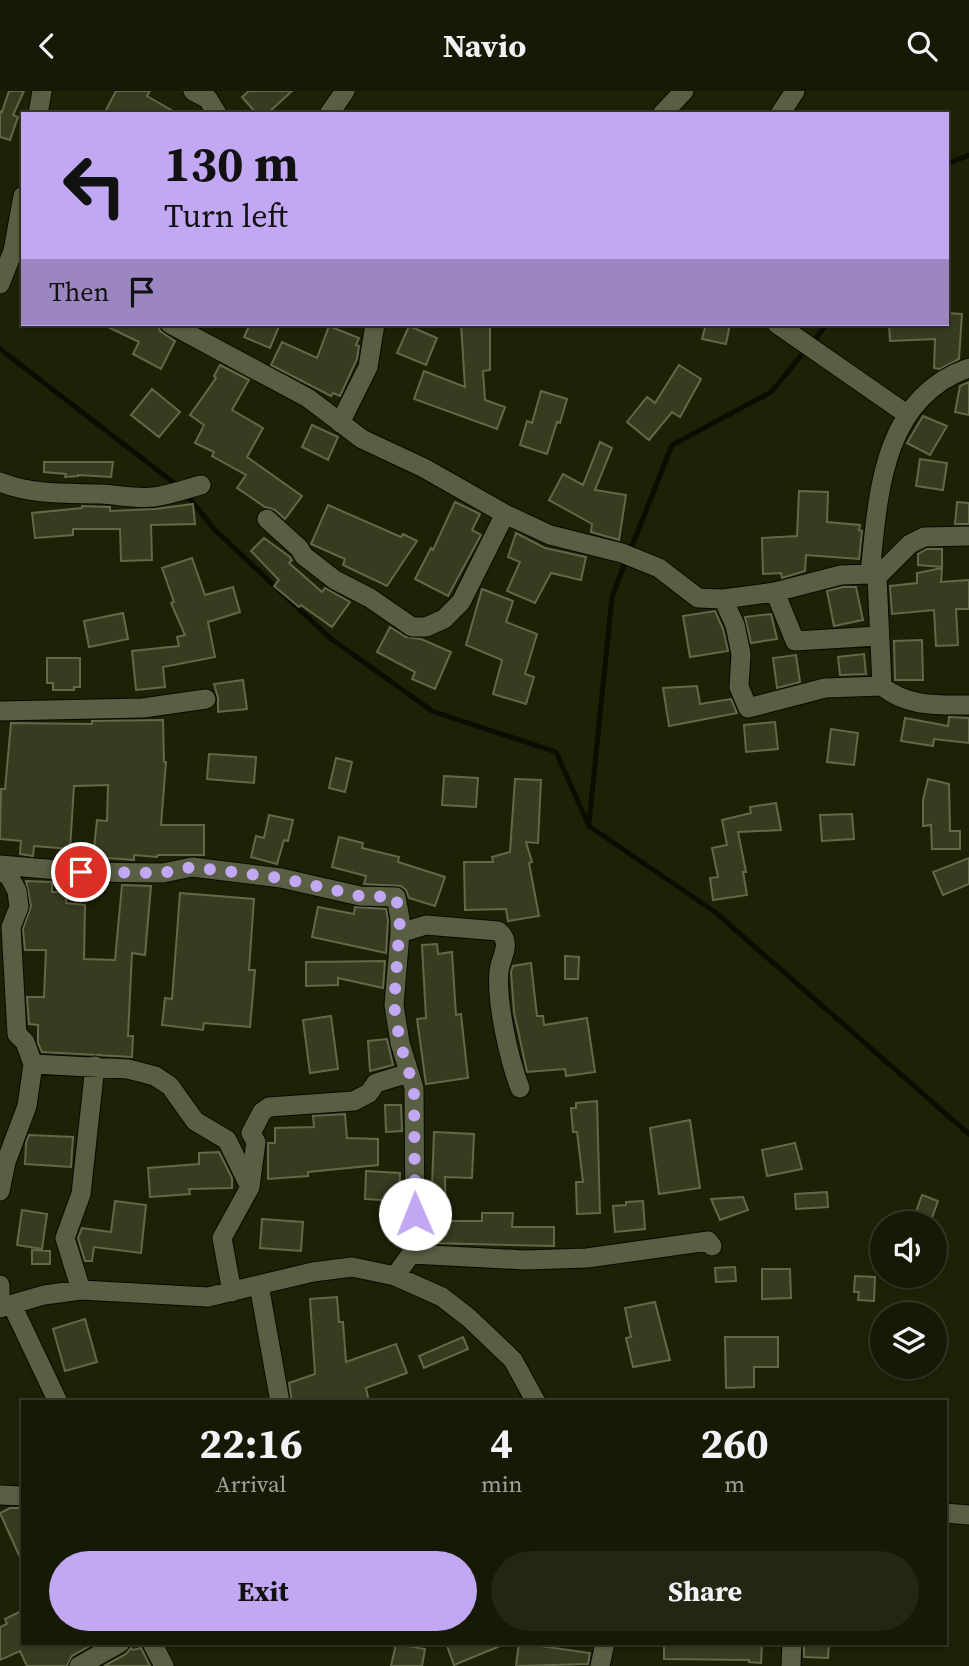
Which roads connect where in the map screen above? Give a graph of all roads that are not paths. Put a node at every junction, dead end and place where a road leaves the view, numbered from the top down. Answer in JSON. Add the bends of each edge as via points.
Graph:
{"nodes":[{"id":1,"x":42,"y":91,"type":"edge"},
{"id":2,"x":192,"y":91,"type":"edge"},
{"id":3,"x":345,"y":91,"type":"edge"},
{"id":4,"x":684,"y":91,"type":"edge"},
{"id":5,"x":795,"y":91,"type":"edge"},
{"id":6,"x":38,"y":112,"type":"edge"},
{"id":7,"x":216,"y":112,"type":"edge"},
{"id":8,"x":330,"y":112,"type":"edge"},
{"id":9,"x":664,"y":112,"type":"edge"},
{"id":10,"x":781,"y":112,"type":"edge"},
{"id":11,"x":21,"y":219,"type":"edge"},
{"id":12,"x":18,"y":254,"type":"edge"},
{"id":13,"x":0,"y":283,"type":"edge"},
{"id":14,"x":174,"y":326,"type":"edge"},
{"id":15,"x":375,"y":326,"type":"edge"},
{"id":16,"x":780,"y":326,"type":"edge"},
{"id":17,"x":969,"y":368,"type":"edge"},
{"id":18,"x":908,"y":415,"type":"junction"},
{"id":19,"x":340,"y":423,"type":"junction"},
{"id":20,"x":0,"y":482,"type":"edge"},
{"id":21,"x":201,"y":485,"type":"dead end"},
{"id":22,"x":505,"y":514,"type":"junction"},
{"id":23,"x":267,"y":519,"type":"dead end"},
{"id":24,"x":969,"y":536,"type":"edge"},
{"id":25,"x":873,"y":575,"type":"junction"},
{"id":26,"x":775,"y":592,"type":"junction"},
{"id":27,"x":723,"y":599,"type":"junction"},
{"id":28,"x":878,"y":636,"type":"junction"},
{"id":29,"x":882,"y":686,"type":"junction"},
{"id":30,"x":206,"y":699,"type":"dead end"},
{"id":31,"x":969,"y":705,"type":"edge"},
{"id":32,"x":1,"y":714,"type":"edge"},
{"id":33,"x":0,"y":865,"type":"edge"},
{"id":34,"x":0,"y":871,"type":"edge"},
{"id":35,"x":400,"y":933,"type":"junction"},
{"id":36,"x":0,"y":1037,"type":"edge"},
{"id":37,"x":25,"y":1042,"type":"junction"},
{"id":38,"x":33,"y":1064,"type":"junction"},
{"id":39,"x":94,"y":1066,"type":"junction"},
{"id":40,"x":409,"y":1073,"type":"junction"},
{"id":41,"x":520,"y":1089,"type":"dead end"},
{"id":42,"x":1,"y":1182,"type":"edge"},
{"id":43,"x":250,"y":1187,"type":"junction"},
{"id":44,"x":712,"y":1246,"type":"dead end"},
{"id":45,"x":411,"y":1254,"type":"junction"},
{"id":46,"x":395,"y":1276,"type":"junction"},
{"id":47,"x":0,"y":1285,"type":"edge"},
{"id":48,"x":259,"y":1285,"type":"junction"},
{"id":49,"x":81,"y":1290,"type":"junction"},
{"id":50,"x":232,"y":1292,"type":"junction"},
{"id":51,"x":4,"y":1302,"type":"edge"},
{"id":52,"x":57,"y":1400,"type":"edge"},
{"id":53,"x":280,"y":1400,"type":"edge"},
{"id":54,"x":535,"y":1400,"type":"edge"},
{"id":55,"x":0,"y":1495,"type":"edge"},
{"id":56,"x":21,"y":1496,"type":"edge"},
{"id":57,"x":947,"y":1513,"type":"edge"},
{"id":58,"x":969,"y":1515,"type":"edge"},
{"id":59,"x":116,"y":1645,"type":"edge"},
{"id":60,"x":153,"y":1645,"type":"edge"},
{"id":61,"x":792,"y":1645,"type":"edge"},
{"id":62,"x":79,"y":1666,"type":"edge"},
{"id":63,"x":164,"y":1666,"type":"edge"},
{"id":64,"x":791,"y":1666,"type":"edge"}],
"edges":[{"from":1,"to":6,"type":"street"},
{"from":2,"to":7,"type":"street","via":[[208,99]]},
{"from":3,"to":8,"type":"street"},
{"from":4,"to":9,"type":"street"},
{"from":5,"to":10,"type":"street"},
{"from":11,"to":12,"type":"street"},
{"from":12,"to":13,"type":"street"},
{"from":14,"to":19,"type":"street","via":[[308,398]]},
{"from":15,"to":19,"type":"street","via":[[368,367]]},
{"from":16,"to":18,"type":"street"},
{"from":17,"to":18,"type":"street","via":[[936,384]]},
{"from":18,"to":25,"type":"street","via":[[886,461],[878,499]]},
{"from":19,"to":22,"type":"street"},
{"from":20,"to":21,"type":"street","via":[[70,495],[139,498]]},
{"from":22,"to":23,"type":"street","via":[[461,602],[444,619],[426,627],[412,627],[334,580]]},
{"from":22,"to":27,"type":"street","via":[[550,535],[659,568],[698,598]]},
{"from":24,"to":25,"type":"street","via":[[924,537]]},
{"from":25,"to":26,"type":"street","via":[[841,575]]},
{"from":25,"to":28,"type":"street"},
{"from":26,"to":27,"type":"street"},
{"from":26,"to":28,"type":"street","via":[[795,641]]},
{"from":27,"to":29,"type":"street","via":[[735,625],[741,654],[739,687],[748,708],[825,688]]},
{"from":28,"to":29,"type":"street"},
{"from":29,"to":31,"type":"street","via":[[909,702]]},
{"from":30,"to":32,"type":"street","via":[[143,708]]},
{"from":33,"to":35,"type":"street","via":[[163,873],[192,867],[281,878],[360,896],[396,897]]},
{"from":34,"to":37,"type":"street","via":[[9,876],[17,891],[19,907],[11,926],[17,1034]]},
{"from":35,"to":40,"type":"street","via":[[394,1005]]},
{"from":35,"to":41,"type":"street","via":[[426,925],[498,931],[504,936],[500,994],[512,1068]]},
{"from":36,"to":37,"type":"street"},
{"from":37,"to":38,"type":"street"},
{"from":38,"to":39,"type":"street"},
{"from":38,"to":42,"type":"street","via":[[27,1106]]},
{"from":39,"to":43,"type":"street","via":[[155,1076],[170,1086],[195,1121],[227,1140]]},
{"from":39,"to":49,"type":"street","via":[[81,1194],[65,1238]]},
{"from":40,"to":43,"type":"street","via":[[376,1083],[354,1101],[269,1107],[262,1112],[251,1133],[256,1142]]},
{"from":40,"to":45,"type":"street","via":[[414,1088],[415,1235]]},
{"from":43,"to":50,"type":"street","via":[[222,1238]]},
{"from":44,"to":45,"type":"street","via":[[708,1241],[587,1258],[524,1260]]},
{"from":45,"to":46,"type":"street"},
{"from":46,"to":48,"type":"street","via":[[352,1268]]},
{"from":46,"to":54,"type":"street","via":[[442,1297],[470,1318],[513,1360]]},
{"from":47,"to":51,"type":"street"},
{"from":48,"to":50,"type":"street"},
{"from":48,"to":53,"type":"street"},
{"from":49,"to":50,"type":"street","via":[[208,1297]]},
{"from":49,"to":51,"type":"street"},
{"from":51,"to":52,"type":"street"},
{"from":55,"to":56,"type":"street"},
{"from":57,"to":58,"type":"street"},
{"from":59,"to":62,"type":"street"},
{"from":60,"to":63,"type":"street"},
{"from":61,"to":64,"type":"street"}]}
